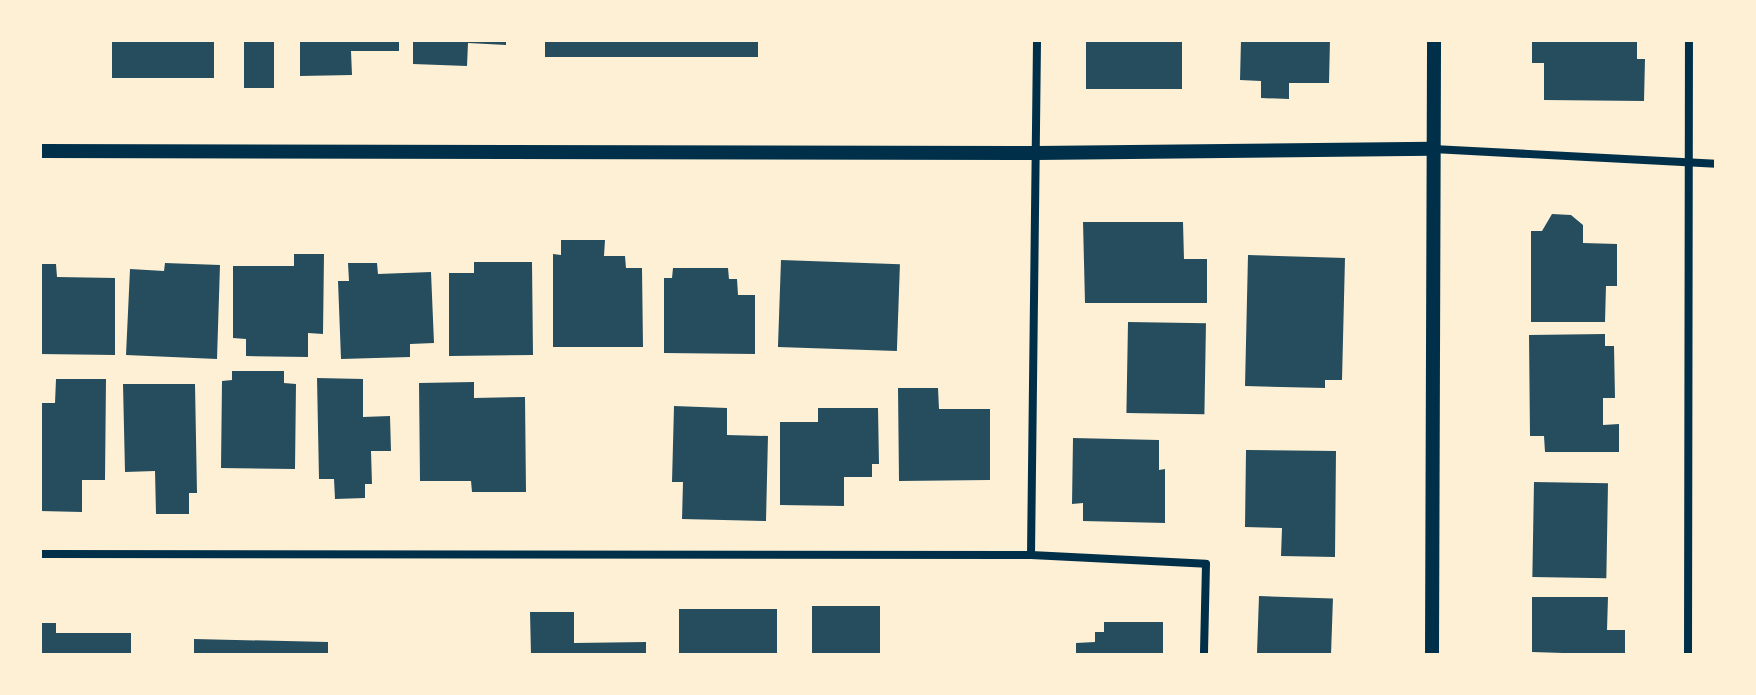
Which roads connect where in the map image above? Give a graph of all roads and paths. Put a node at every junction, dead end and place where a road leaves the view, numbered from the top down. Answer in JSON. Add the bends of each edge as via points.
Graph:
{"nodes":[{"id":1,"x":1037,"y":40,"type":"edge"},
{"id":2,"x":1434,"y":40,"type":"edge"},
{"id":3,"x":1689,"y":40,"type":"edge"},
{"id":4,"x":1432,"y":149,"type":"junction"},
{"id":5,"x":40,"y":151,"type":"edge"},
{"id":6,"x":1036,"y":153,"type":"junction"},
{"id":7,"x":1716,"y":164,"type":"edge"},
{"id":8,"x":1688,"y":165,"type":"junction"},
{"id":9,"x":40,"y":554,"type":"edge"},
{"id":10,"x":1031,"y":555,"type":"junction"},
{"id":11,"x":1204,"y":655,"type":"edge"},
{"id":12,"x":1432,"y":655,"type":"edge"},
{"id":13,"x":1688,"y":655,"type":"edge"}],
"edges":[{"from":1,"to":6,"type":"street"},
{"from":2,"to":4,"type":"street"},
{"from":3,"to":8,"type":"street"},
{"from":4,"to":6,"type":"street"},
{"from":4,"to":8,"type":"street"},
{"from":4,"to":12,"type":"street"},
{"from":5,"to":6,"type":"street"},
{"from":6,"to":10,"type":"street"},
{"from":7,"to":8,"type":"street"},
{"from":8,"to":13,"type":"street"},
{"from":9,"to":10,"type":"street"},
{"from":10,"to":11,"type":"street","via":[[1206,564]]}]}
